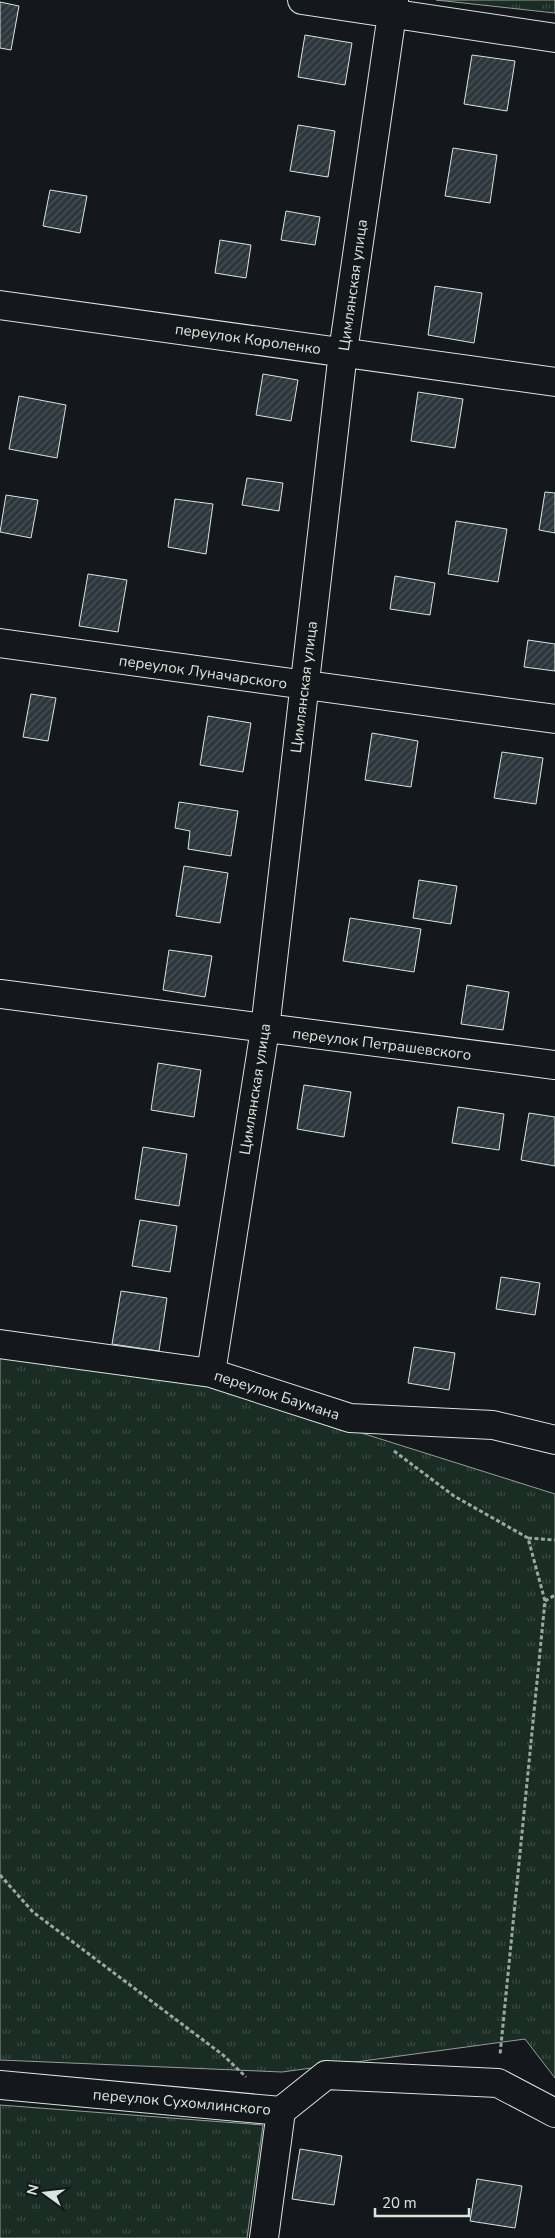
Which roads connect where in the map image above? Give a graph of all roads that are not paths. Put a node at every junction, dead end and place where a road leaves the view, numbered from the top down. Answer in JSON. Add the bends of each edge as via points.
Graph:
{"nodes":[{"id":1,"x":302,"y":0,"type":"edge"},
{"id":2,"x":394,"y":6,"type":"edge"},
{"id":3,"x":555,"y":38,"type":"edge"},
{"id":4,"x":0,"y":305,"type":"edge"},
{"id":5,"x":343,"y":352,"type":"junction"},
{"id":6,"x":555,"y":382,"type":"edge"},
{"id":7,"x":0,"y":643,"type":"edge"},
{"id":8,"x":304,"y":686,"type":"junction"},
{"id":9,"x":555,"y":719,"type":"edge"},
{"id":10,"x":0,"y":994,"type":"edge"},
{"id":11,"x":265,"y":1029,"type":"junction"},
{"id":12,"x":555,"y":1065,"type":"edge"},
{"id":13,"x":0,"y":1344,"type":"edge"},
{"id":14,"x":211,"y":1373,"type":"junction"},
{"id":15,"x":555,"y":1440,"type":"edge"},
{"id":16,"x":0,"y":2085,"type":"edge"},
{"id":17,"x":281,"y":2111,"type":"junction"},
{"id":18,"x":555,"y":2113,"type":"edge"},
{"id":19,"x":264,"y":2238,"type":"edge"}],
"edges":[{"from":1,"to":2,"type":"street"},
{"from":2,"to":3,"type":"street"},
{"from":2,"to":5,"type":"street","name":"Цимлянская улица"},
{"from":4,"to":5,"type":"street","name":"переулок Короленко"},
{"from":5,"to":6,"type":"street","name":"переулок Короленко"},
{"from":5,"to":8,"type":"street","name":"Цимлянская улица"},
{"from":7,"to":8,"type":"street","name":"переулок Луначарского"},
{"from":8,"to":9,"type":"street","name":"переулок Луначарского"},
{"from":8,"to":11,"type":"street","name":"Цимлянская улица"},
{"from":10,"to":11,"type":"street","name":"переулок Петрашевского"},
{"from":11,"to":12,"type":"street","name":"переулок Петрашевского"},
{"from":11,"to":14,"type":"street","name":"Цимлянская улица"},
{"from":13,"to":14,"type":"street","name":"переулок Баумана"},
{"from":14,"to":15,"type":"street","name":"переулок Баумана","via":[[350,1418],[492,1425]]},
{"from":16,"to":17,"type":"street","name":"переулок Сухомлинского"},
{"from":17,"to":18,"type":"street","name":"переулок Сухомлинского","via":[[326,2076],[498,2083]]},
{"from":17,"to":19,"type":"street"}]}
